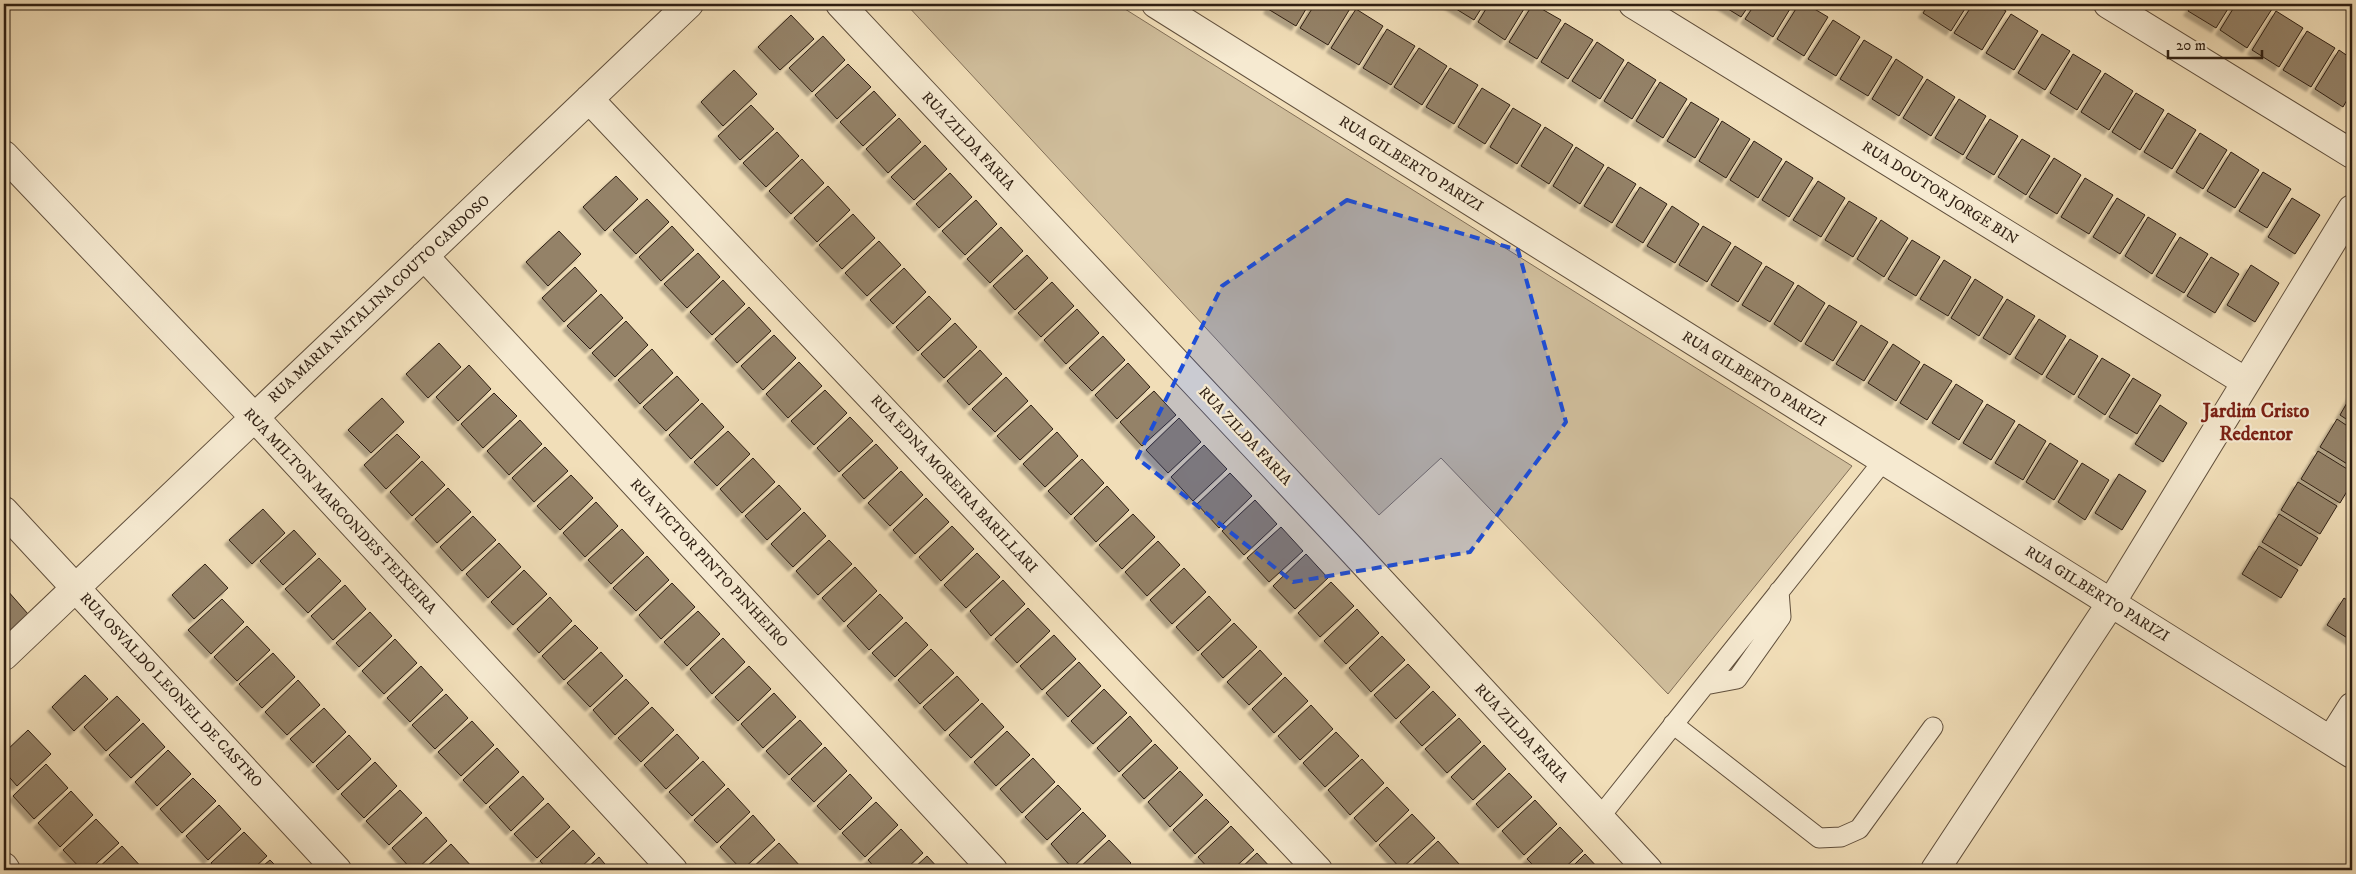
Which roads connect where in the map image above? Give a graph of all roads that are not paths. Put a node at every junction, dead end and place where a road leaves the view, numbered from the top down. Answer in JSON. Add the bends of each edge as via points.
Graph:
{"nodes":[{"id":1,"x":689,"y":4,"type":"edge"},
{"id":2,"x":840,"y":4,"type":"edge"},
{"id":3,"x":1156,"y":4,"type":"edge"},
{"id":4,"x":1634,"y":4,"type":"edge"},
{"id":5,"x":2108,"y":4,"type":"edge"},
{"id":6,"x":590,"y":98,"type":"junction"},
{"id":7,"x":2352,"y":154,"type":"edge"},
{"id":8,"x":4,"y":155,"type":"edge"},
{"id":9,"x":2352,"y":209,"type":"edge"},
{"id":10,"x":424,"y":256,"type":"junction"},
{"id":11,"x":2246,"y":382,"type":"junction"},
{"id":12,"x":254,"y":417,"type":"junction"},
{"id":13,"x":1884,"y":460,"type":"junction"},
{"id":14,"x":4,"y":511,"type":"edge"},
{"id":15,"x":76,"y":587,"type":"junction"},
{"id":16,"x":2111,"y":603,"type":"junction"},
{"id":17,"x":4,"y":656,"type":"edge"},
{"id":18,"x":2352,"y":707,"type":"edge"},
{"id":19,"x":1673,"y":724,"type":"junction"},
{"id":20,"x":1933,"y":728,"type":"dead end"},
{"id":21,"x":2342,"y":747,"type":"edge"},
{"id":22,"x":1599,"y":818,"type":"junction"},
{"id":23,"x":4,"y":868,"type":"edge"},
{"id":24,"x":6,"y":870,"type":"edge"},
{"id":25,"x":337,"y":870,"type":"edge"},
{"id":26,"x":673,"y":870,"type":"edge"},
{"id":27,"x":993,"y":870,"type":"edge"},
{"id":28,"x":1318,"y":870,"type":"edge"},
{"id":29,"x":1648,"y":870,"type":"edge"},
{"id":30,"x":1935,"y":870,"type":"edge"}],
"edges":[{"from":1,"to":6,"type":"street","name":"RUA MARIA NATALINA COUTO CARDOSO"},
{"from":2,"to":22,"type":"street","name":"RUA ZILDA FARIA"},
{"from":3,"to":13,"type":"street","name":"RUA GILBERTO PARIZI"},
{"from":4,"to":11,"type":"street","name":"RUA DOUTOR JORGE BIN"},
{"from":5,"to":7,"type":"street"},
{"from":6,"to":10,"type":"street","name":"RUA MARIA NATALINA COUTO CARDOSO"},
{"from":6,"to":28,"type":"street","name":"RUA EDNA MOREIRA BARILLARI"},
{"from":8,"to":12,"type":"street","name":"RUA MILTON MARCONDES TEIXEIRA"},
{"from":9,"to":11,"type":"street"},
{"from":10,"to":12,"type":"street","name":"RUA MARIA NATALINA COUTO CARDOSO"},
{"from":10,"to":27,"type":"street","name":"RUA VICTOR PINTO PINHEIRO"},
{"from":11,"to":16,"type":"street"},
{"from":12,"to":15,"type":"street","name":"RUA MARIA NATALINA COUTO CARDOSO"},
{"from":12,"to":26,"type":"street","name":"RUA MILTON MARCONDES TEIXEIRA"},
{"from":13,"to":16,"type":"street","name":"RUA GILBERTO PARIZI"},
{"from":13,"to":19,"type":"lane"},
{"from":14,"to":15,"type":"street","name":"RUA OSVALDO LEONEL DE CASTRO"},
{"from":15,"to":17,"type":"street","name":"RUA MARIA NATALINA COUTO CARDOSO"},
{"from":15,"to":25,"type":"street","name":"RUA OSVALDO LEONEL DE CASTRO"},
{"from":16,"to":21,"type":"street","name":"RUA GILBERTO PARIZI"},
{"from":16,"to":30,"type":"street"},
{"from":18,"to":21,"type":"street"},
{"from":19,"to":20,"type":"lane","via":[[1819,838],[1841,837],[1859,829]]},
{"from":19,"to":22,"type":"lane"},
{"from":22,"to":29,"type":"street","name":"RUA ZILDA FARIA"},
{"from":23,"to":24,"type":"street"}]}
